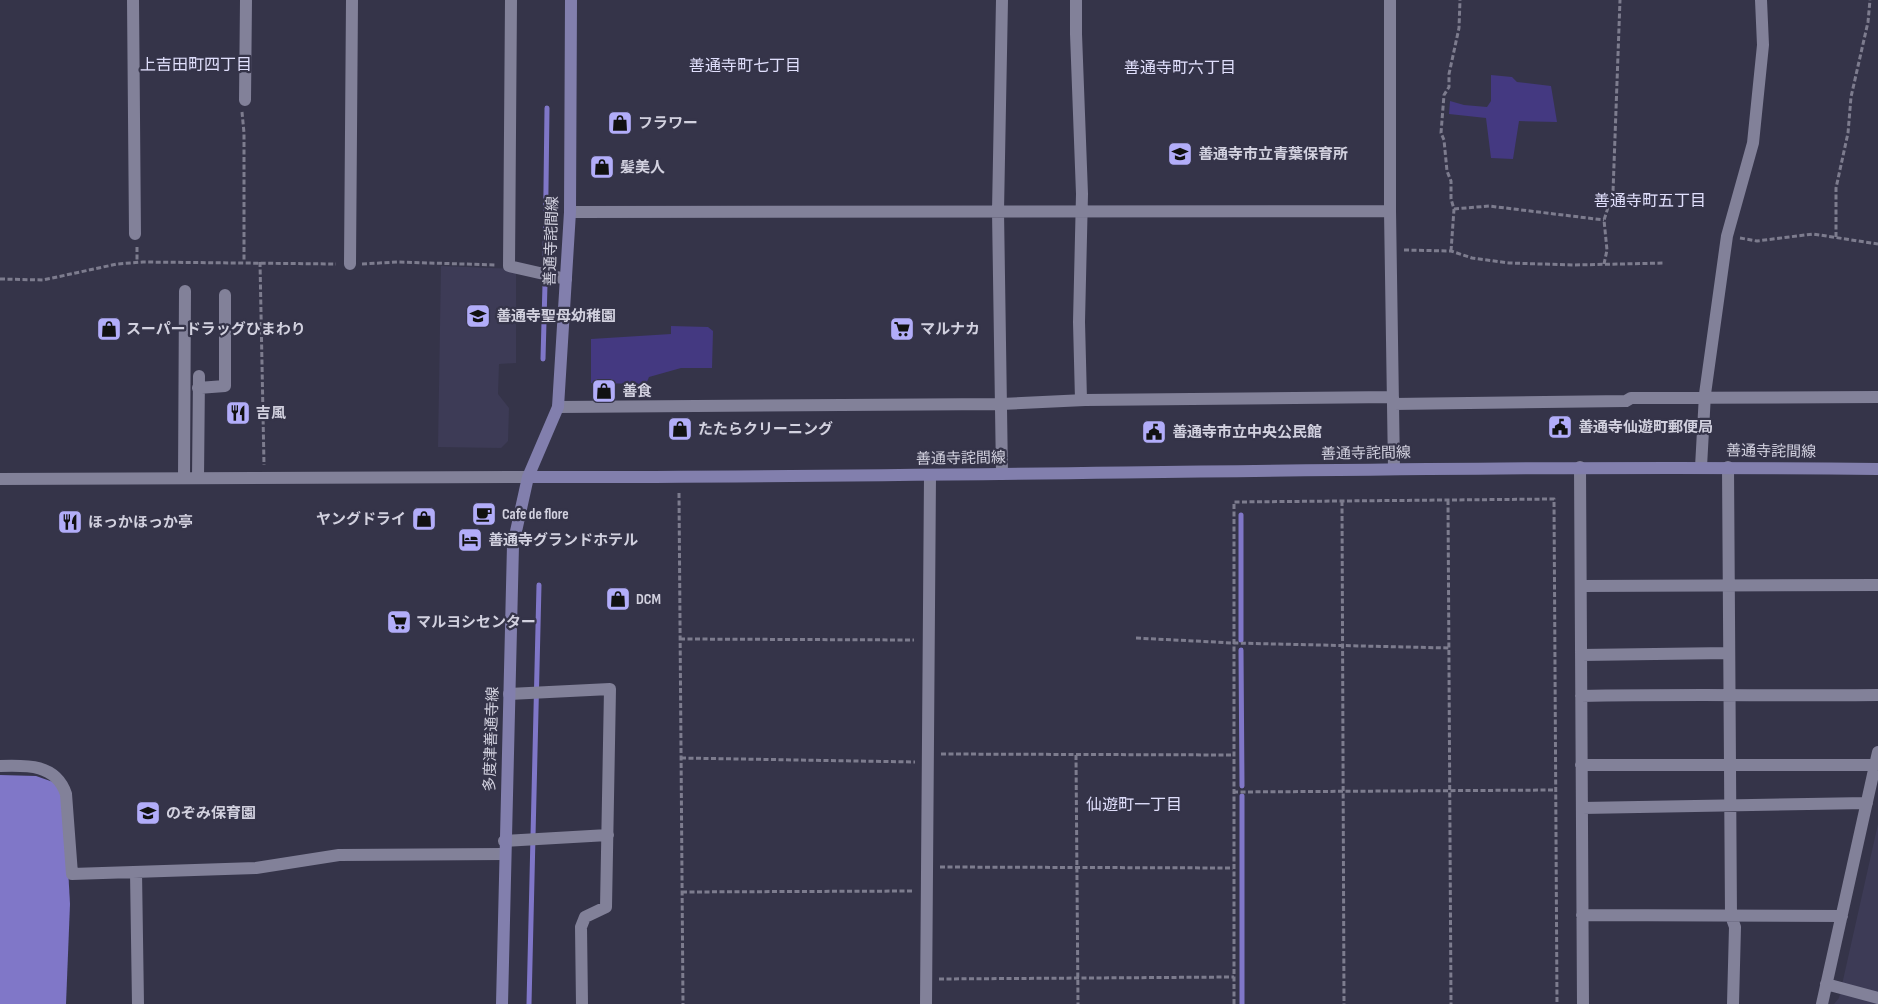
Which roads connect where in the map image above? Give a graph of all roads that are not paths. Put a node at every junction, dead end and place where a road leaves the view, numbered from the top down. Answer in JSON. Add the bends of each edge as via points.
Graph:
{"nodes":[{"id":1,"x":134,"y":0,"type":"edge"},
{"id":2,"x":246,"y":0,"type":"edge"},
{"id":3,"x":352,"y":0,"type":"edge"},
{"id":4,"x":511,"y":0,"type":"edge"},
{"id":5,"x":571,"y":0,"type":"edge"},
{"id":6,"x":1002,"y":0,"type":"edge"},
{"id":7,"x":1076,"y":0,"type":"edge"},
{"id":8,"x":1390,"y":0,"type":"edge"},
{"id":9,"x":1761,"y":0,"type":"edge"},
{"id":10,"x":244,"y":100,"type":"road end"},
{"id":11,"x":998,"y":211,"type":"junction"},
{"id":12,"x":1082,"y":211,"type":"junction"},
{"id":13,"x":570,"y":212,"type":"junction"},
{"id":14,"x":1390,"y":212,"type":"junction"},
{"id":15,"x":135,"y":234,"type":"dead end"},
{"id":16,"x":350,"y":264,"type":"road end"},
{"id":17,"x":566,"y":279,"type":"junction"},
{"id":18,"x":185,"y":291,"type":"dead end"},
{"id":19,"x":225,"y":295,"type":"dead end"},
{"id":20,"x":1878,"y":397,"type":"edge"},
{"id":21,"x":1704,"y":398,"type":"junction"},
{"id":22,"x":1081,"y":400,"type":"junction"},
{"id":23,"x":1393,"y":400,"type":"junction"},
{"id":24,"x":1001,"y":404,"type":"junction"},
{"id":25,"x":558,"y":407,"type":"junction"},
{"id":26,"x":1580,"y":467,"type":"junction"},
{"id":27,"x":1701,"y":467,"type":"junction"},
{"id":28,"x":1728,"y":467,"type":"junction"},
{"id":29,"x":1394,"y":469,"type":"junction"},
{"id":30,"x":1878,"y":469,"type":"edge"},
{"id":31,"x":1002,"y":474,"type":"junction"},
{"id":32,"x":930,"y":475,"type":"junction"},
{"id":33,"x":528,"y":477,"type":"junction"},
{"id":34,"x":184,"y":478,"type":"junction"},
{"id":35,"x":198,"y":478,"type":"junction"},
{"id":36,"x":0,"y":479,"type":"edge"},
{"id":37,"x":1878,"y":585,"type":"edge"},
{"id":38,"x":1581,"y":586,"type":"junction"},
{"id":39,"x":1729,"y":586,"type":"junction"},
{"id":40,"x":1729,"y":652,"type":"junction"},
{"id":41,"x":1581,"y":654,"type":"junction"},
{"id":42,"x":509,"y":694,"type":"junction"},
{"id":43,"x":1730,"y":695,"type":"junction"},
{"id":44,"x":1581,"y":696,"type":"junction"},
{"id":45,"x":1878,"y":696,"type":"edge"},
{"id":46,"x":1878,"y":752,"type":"edge"},
{"id":47,"x":1730,"y":764,"type":"junction"},
{"id":48,"x":1582,"y":765,"type":"junction"},
{"id":49,"x":0,"y":766,"type":"edge"},
{"id":50,"x":1875,"y":766,"type":"junction"},
{"id":51,"x":1867,"y":803,"type":"junction"},
{"id":52,"x":1730,"y":806,"type":"junction"},
{"id":53,"x":1582,"y":808,"type":"junction"},
{"id":54,"x":608,"y":835,"type":"junction"},
{"id":55,"x":504,"y":848,"type":"junction"},
{"id":56,"x":136,"y":872,"type":"junction"},
{"id":57,"x":1582,"y":915,"type":"junction"},
{"id":58,"x":1731,"y":916,"type":"junction"},
{"id":59,"x":1842,"y":916,"type":"junction"},
{"id":60,"x":1826,"y":984,"type":"junction"},
{"id":61,"x":1878,"y":998,"type":"edge"},
{"id":62,"x":138,"y":1004,"type":"edge"},
{"id":63,"x":502,"y":1004,"type":"edge"},
{"id":64,"x":582,"y":1004,"type":"edge"},
{"id":65,"x":926,"y":1004,"type":"edge"},
{"id":66,"x":1582,"y":1004,"type":"edge"},
{"id":67,"x":1733,"y":1004,"type":"edge"},
{"id":68,"x":1822,"y":1004,"type":"edge"}],
"edges":[{"from":1,"to":15,"type":"street"},
{"from":2,"to":10,"type":"street"},
{"from":3,"to":16,"type":"street"},
{"from":4,"to":17,"type":"street","via":[[509,266]]},
{"from":5,"to":13,"type":"main road","name":"善通寺詫間線"},
{"from":6,"to":11,"type":"street"},
{"from":7,"to":12,"type":"street"},
{"from":8,"to":14,"type":"street"},
{"from":9,"to":21,"type":"street","via":[[1763,45],[1753,143],[1726,236]]},
{"from":11,"to":12,"type":"street"},
{"from":11,"to":13,"type":"street","via":[[784,216]]},
{"from":11,"to":24,"type":"street"},
{"from":12,"to":14,"type":"street"},
{"from":12,"to":22,"type":"street"},
{"from":13,"to":17,"type":"main road","name":"善通寺詫間線"},
{"from":14,"to":23,"type":"street"},
{"from":17,"to":25,"type":"main road","name":"善通寺詫間線"},
{"from":18,"to":34,"type":"street"},
{"from":19,"to":35,"type":"street","via":[[225,386],[199,382]]},
{"from":20,"to":21,"type":"street"},
{"from":21,"to":23,"type":"street"},
{"from":21,"to":27,"type":"street"},
{"from":22,"to":23,"type":"street"},
{"from":22,"to":24,"type":"street"},
{"from":23,"to":29,"type":"street"},
{"from":24,"to":25,"type":"street"},
{"from":24,"to":31,"type":"street"},
{"from":25,"to":33,"type":"main road","name":"善通寺詫間線"},
{"from":26,"to":27,"type":"main road","name":"善通寺詫間線"},
{"from":26,"to":29,"type":"main road","name":"善通寺詫間線"},
{"from":26,"to":38,"type":"street"},
{"from":27,"to":28,"type":"main road","name":"善通寺詫間線"},
{"from":28,"to":30,"type":"main road","name":"善通寺詫間線"},
{"from":28,"to":39,"type":"street"},
{"from":29,"to":31,"type":"main road","name":"善通寺詫間線"},
{"from":31,"to":32,"type":"main road","name":"善通寺詫間線"},
{"from":32,"to":33,"type":"main road","name":"善通寺詫間線"},
{"from":32,"to":65,"type":"street"},
{"from":33,"to":35,"type":"street"},
{"from":33,"to":42,"type":"main road","name":"多度津善通寺線","via":[[513,545]]},
{"from":34,"to":35,"type":"street"},
{"from":34,"to":36,"type":"street"},
{"from":37,"to":39,"type":"street"},
{"from":38,"to":39,"type":"street"},
{"from":38,"to":41,"type":"street"},
{"from":39,"to":40,"type":"street"},
{"from":40,"to":41,"type":"street"},
{"from":40,"to":43,"type":"street"},
{"from":41,"to":44,"type":"street"},
{"from":42,"to":54,"type":"street","via":[[610,689]]},
{"from":42,"to":55,"type":"main road","name":"多度津善通寺線"},
{"from":43,"to":44,"type":"street"},
{"from":43,"to":45,"type":"street"},
{"from":43,"to":47,"type":"street"},
{"from":44,"to":48,"type":"street"},
{"from":46,"to":50,"type":"street"},
{"from":47,"to":48,"type":"street"},
{"from":47,"to":50,"type":"street"},
{"from":47,"to":52,"type":"street"},
{"from":48,"to":53,"type":"street"},
{"from":49,"to":56,"type":"street","via":[[39,767],[63,784],[72,874]]},
{"from":50,"to":51,"type":"street"},
{"from":51,"to":52,"type":"street"},
{"from":51,"to":59,"type":"street"},
{"from":52,"to":53,"type":"street"},
{"from":52,"to":58,"type":"street"},
{"from":53,"to":57,"type":"street"},
{"from":54,"to":55,"type":"street","via":[[527,842]]},
{"from":54,"to":64,"type":"street","via":[[606,907],[585,917],[581,927]]},
{"from":55,"to":56,"type":"street","via":[[339,855],[256,868]]},
{"from":55,"to":63,"type":"main road","name":"多度津善通寺線"},
{"from":56,"to":62,"type":"street"},
{"from":57,"to":58,"type":"street"},
{"from":57,"to":66,"type":"street"},
{"from":58,"to":59,"type":"street"},
{"from":58,"to":67,"type":"street","via":[[1735,928]]},
{"from":59,"to":60,"type":"street"},
{"from":60,"to":61,"type":"street"},
{"from":60,"to":68,"type":"street"}]}
